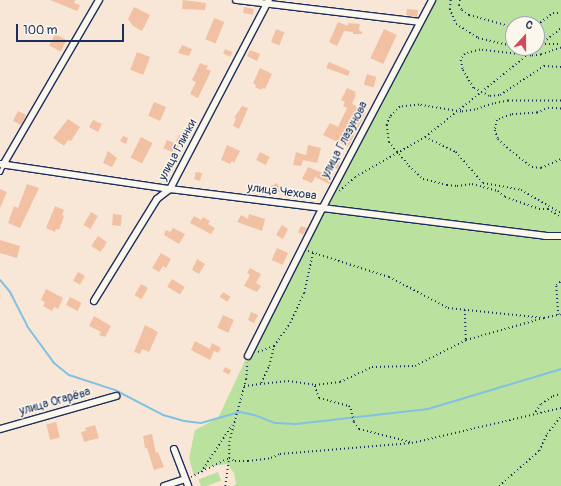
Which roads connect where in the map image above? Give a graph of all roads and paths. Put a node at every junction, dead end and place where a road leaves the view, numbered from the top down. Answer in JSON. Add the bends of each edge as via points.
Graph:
{"nodes":[{"id":1,"x":99,"y":0,"type":"edge"},
{"id":2,"x":236,"y":0,"type":"edge"},
{"id":3,"x":432,"y":0,"type":"edge"},
{"id":4,"x":450,"y":0,"type":"edge"},
{"id":5,"x":460,"y":0,"type":"edge"},
{"id":6,"x":268,"y":2,"type":"edge"},
{"id":7,"x":561,"y":13,"type":"edge"},
{"id":8,"x":545,"y":19,"type":"edge"},
{"id":9,"x":420,"y":22,"type":"junction"},
{"id":10,"x":505,"y":25,"type":"edge"},
{"id":11,"x":561,"y":28,"type":"edge"},
{"id":12,"x":545,"y":41,"type":"edge"},
{"id":13,"x":505,"y":44,"type":"edge"},
{"id":14,"x":545,"y":44,"type":"edge"},
{"id":15,"x":561,"y":44,"type":"edge"},
{"id":16,"x":561,"y":48,"type":"edge"},
{"id":17,"x":505,"y":53,"type":"edge"},
{"id":18,"x":545,"y":54,"type":"edge"},
{"id":19,"x":527,"y":56,"type":"edge"},
{"id":20,"x":561,"y":67,"type":"edge"},
{"id":21,"x":481,"y":93,"type":"junction"},
{"id":22,"x":561,"y":101,"type":"edge"},
{"id":23,"x":561,"y":109,"type":"edge"},
{"id":24,"x":457,"y":111,"type":"junction"},
{"id":25,"x":425,"y":137,"type":"junction"},
{"id":26,"x":398,"y":152,"type":"junction"},
{"id":27,"x":561,"y":160,"type":"edge"},
{"id":28,"x":2,"y":164,"type":"edge"},
{"id":29,"x":0,"y":172,"type":"edge"},
{"id":30,"x":170,"y":189,"type":"junction"},
{"id":31,"x":335,"y":196,"type":"dead end"},
{"id":32,"x":322,"y":209,"type":"junction"},
{"id":33,"x":561,"y":213,"type":"edge"},
{"id":34,"x":561,"y":217,"type":"edge"},
{"id":35,"x":561,"y":236,"type":"edge"},
{"id":36,"x":304,"y":249,"type":"dead end"},
{"id":37,"x":313,"y":252,"type":"junction"},
{"id":38,"x":561,"y":281,"type":"edge"},
{"id":39,"x":94,"y":301,"type":"dead end"},
{"id":40,"x":466,"y":310,"type":"junction"},
{"id":41,"x":561,"y":314,"type":"edge"},
{"id":42,"x":558,"y":315,"type":"junction"},
{"id":43,"x":544,"y":318,"type":"junction"},
{"id":44,"x":466,"y":340,"type":"junction"},
{"id":45,"x":274,"y":346,"type":"junction"},
{"id":46,"x":248,"y":356,"type":"junction"},
{"id":47,"x":261,"y":384,"type":"junction"},
{"id":48,"x":244,"y":386,"type":"junction"},
{"id":49,"x":315,"y":386,"type":"junction"},
{"id":50,"x":561,"y":394,"type":"edge"},
{"id":51,"x":116,"y":396,"type":"dead end"},
{"id":52,"x":561,"y":408,"type":"edge"},
{"id":53,"x":533,"y":415,"type":"junction"},
{"id":54,"x":561,"y":416,"type":"edge"},
{"id":55,"x":233,"y":424,"type":"junction"},
{"id":56,"x":0,"y":429,"type":"edge"},
{"id":57,"x":412,"y":443,"type":"junction"},
{"id":58,"x":174,"y":450,"type":"dead end"},
{"id":59,"x":229,"y":458,"type":"junction"},
{"id":60,"x":201,"y":472,"type":"junction"},
{"id":61,"x":185,"y":479,"type":"junction"},
{"id":62,"x":164,"y":486,"type":"edge"},
{"id":63,"x":188,"y":486,"type":"edge"},
{"id":64,"x":225,"y":486,"type":"edge"},
{"id":65,"x":499,"y":486,"type":"edge"}],
"edges":[{"from":1,"to":28,"type":"street"},
{"from":2,"to":6,"type":"street"},
{"from":3,"to":9,"type":"street","name":"улица Глазунова"},
{"from":4,"to":13,"type":"path","via":[[450,9],[456,24],[478,38]]},
{"from":5,"to":10,"type":"path","via":[[459,5],[468,15]]},
{"from":6,"to":9,"type":"street"},
{"from":6,"to":30,"type":"street","name":"улица Глинки"},
{"from":7,"to":8,"type":"path","via":[[553,13]]},
{"from":9,"to":32,"type":"street","name":"улица Глазунова"},
{"from":11,"to":12,"type":"path"},
{"from":14,"to":15,"type":"path"},
{"from":16,"to":18,"type":"path"},
{"from":17,"to":21,"type":"path","via":[[480,50],[465,54],[462,60],[463,70],[474,88]]},
{"from":19,"to":21,"type":"path"},
{"from":20,"to":21,"type":"path","via":[[544,66],[500,95],[490,96]]},
{"from":21,"to":24,"type":"path"},
{"from":22,"to":24,"type":"path","via":[[508,101],[475,110]]},
{"from":23,"to":27,"type":"path","via":[[549,108],[537,113],[511,115],[497,120],[495,130],[498,139],[532,167],[541,168]]},
{"from":24,"to":25,"type":"path"},
{"from":24,"to":26,"type":"path","via":[[419,105],[400,107],[390,117],[387,125],[389,142]]},
{"from":25,"to":26,"type":"path"},
{"from":25,"to":33,"type":"path","via":[[456,152],[483,183],[521,190]]},
{"from":26,"to":31,"type":"path","via":[[355,177]]},
{"from":26,"to":34,"type":"path","via":[[423,179],[447,185],[472,184],[498,191],[505,197],[539,209],[548,209]]},
{"from":28,"to":29,"type":"lane"},
{"from":28,"to":30,"type":"street","name":"улица Чехова"},
{"from":30,"to":32,"type":"street","name":"улица Чехова"},
{"from":30,"to":39,"type":"street","name":"улица Глинки","via":[[157,199]]},
{"from":32,"to":35,"type":"street","name":"улица Чехова"},
{"from":32,"to":46,"type":"street","name":"улица Глазунова"},
{"from":36,"to":37,"type":"path"},
{"from":37,"to":40,"type":"path","via":[[390,277],[448,308]]},
{"from":37,"to":45,"type":"path","via":[[304,293],[290,324]]},
{"from":38,"to":42,"type":"path","via":[[556,285]]},
{"from":40,"to":43,"type":"path"},
{"from":40,"to":44,"type":"path"},
{"from":41,"to":42,"type":"path"},
{"from":42,"to":43,"type":"path"},
{"from":43,"to":44,"type":"path"},
{"from":44,"to":49,"type":"path","via":[[415,366],[372,367],[340,382]]},
{"from":45,"to":46,"type":"path"},
{"from":45,"to":47,"type":"path"},
{"from":46,"to":48,"type":"path"},
{"from":47,"to":48,"type":"path"},
{"from":47,"to":49,"type":"path","via":[[288,381]]},
{"from":48,"to":55,"type":"path"},
{"from":49,"to":57,"type":"path","via":[[319,398],[352,408],[354,422],[359,429]]},
{"from":50,"to":53,"type":"path","via":[[541,404]]},
{"from":51,"to":56,"type":"street","name":"улица Огарёва"},
{"from":52,"to":53,"type":"path"},
{"from":53,"to":57,"type":"path"},
{"from":54,"to":65,"type":"path","via":[[547,434],[539,451]]},
{"from":55,"to":59,"type":"path","via":[[227,449]]},
{"from":55,"to":60,"type":"path"},
{"from":57,"to":59,"type":"path","via":[[280,454],[248,461],[235,461]]},
{"from":58,"to":61,"type":"street"},
{"from":59,"to":60,"type":"path"},
{"from":59,"to":64,"type":"path"},
{"from":60,"to":61,"type":"path"},
{"from":61,"to":62,"type":"street"},
{"from":61,"to":63,"type":"street"}]}
